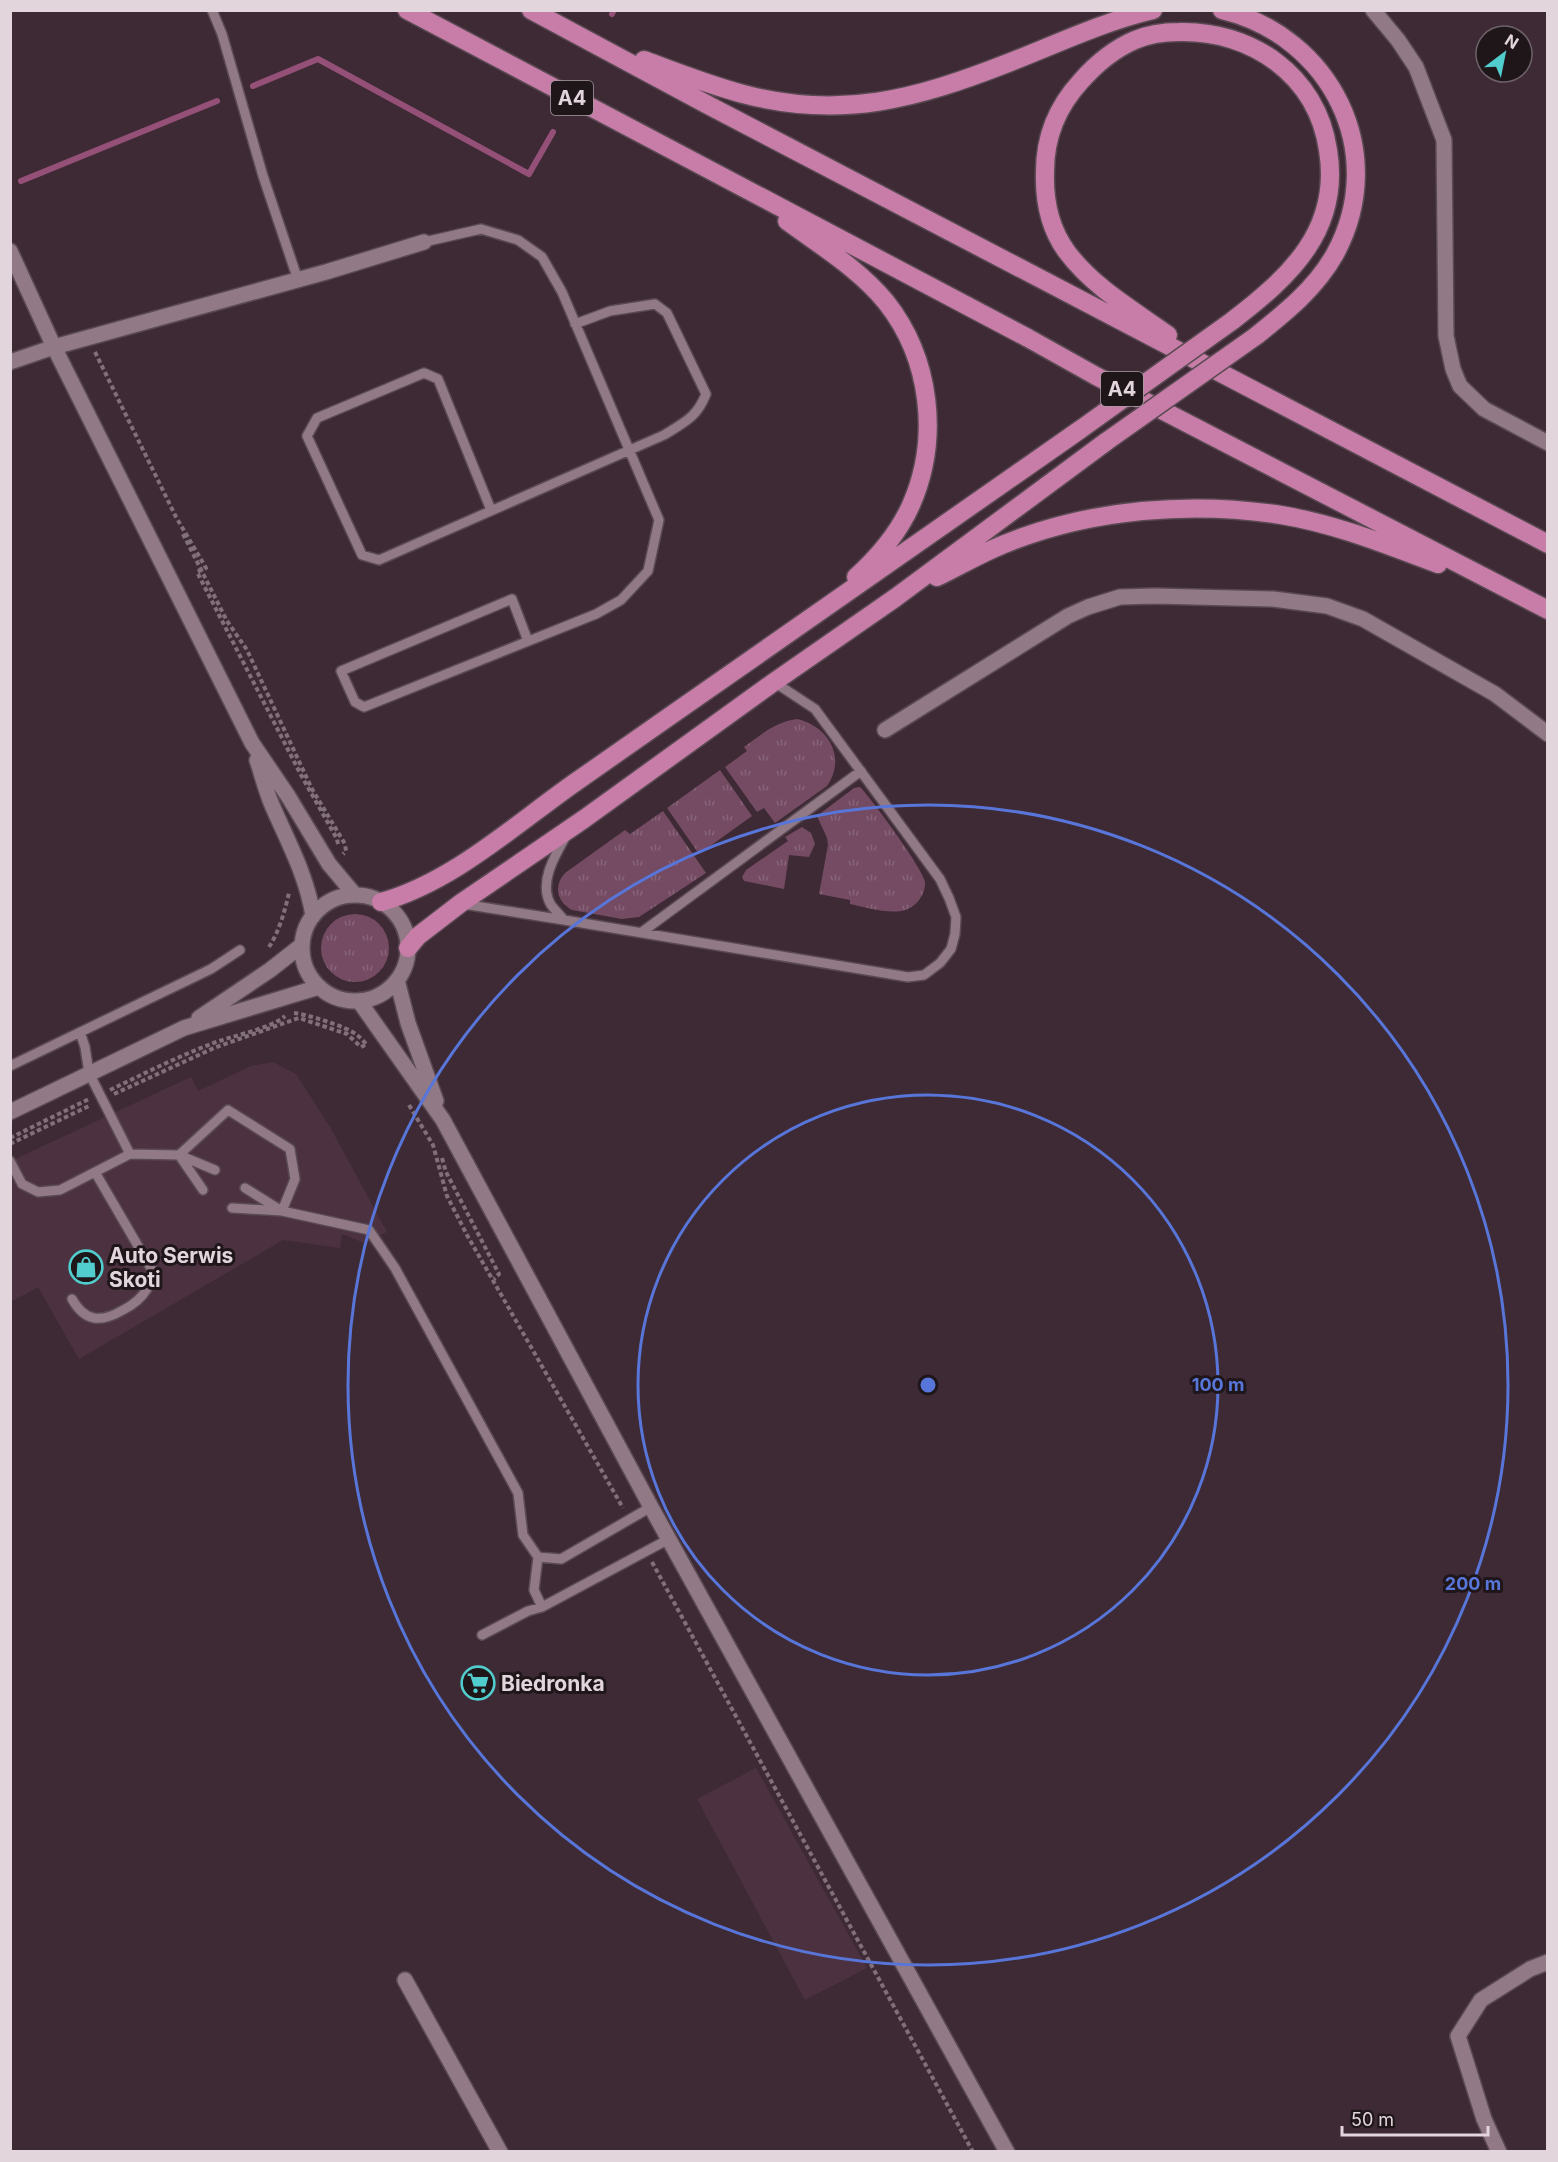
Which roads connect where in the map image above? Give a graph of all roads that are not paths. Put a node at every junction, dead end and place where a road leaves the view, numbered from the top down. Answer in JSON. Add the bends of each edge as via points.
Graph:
{"nodes":[{"id":1,"x":212,"y":10,"type":"edge"},
{"id":2,"x":222,"y":10,"type":"edge"},
{"id":3,"x":407,"y":10,"type":"edge"},
{"id":4,"x":531,"y":10,"type":"edge"},
{"id":5,"x":1153,"y":10,"type":"edge"},
{"id":6,"x":1222,"y":10,"type":"edge"},
{"id":7,"x":1373,"y":10,"type":"edge"},
{"id":8,"x":217,"y":20,"type":"junction"},
{"id":9,"x":582,"y":38,"type":"junction"},
{"id":10,"x":737,"y":184,"type":"junction"},
{"id":11,"x":424,"y":242,"type":"joint"},
{"id":12,"x":10,"y":251,"type":"edge"},
{"id":13,"x":298,"y":280,"type":"junction"},
{"id":14,"x":576,"y":324,"type":"junction"},
{"id":15,"x":54,"y":347,"type":"junction"},
{"id":16,"x":10,"y":362,"type":"edge"},
{"id":17,"x":1229,"y":378,"type":"junction"},
{"id":18,"x":1548,"y":443,"type":"edge"},
{"id":19,"x":629,"y":449,"type":"junction"},
{"id":20,"x":491,"y":510,"type":"junction"},
{"id":21,"x":1548,"y":544,"type":"edge"},
{"id":22,"x":1509,"y":591,"type":"junction"},
{"id":23,"x":895,"y":598,"type":"junction"},
{"id":24,"x":1548,"y":610,"type":"edge"},
{"id":25,"x":812,"y":618,"type":"junction"},
{"id":26,"x":528,"y":641,"type":"junction"},
{"id":27,"x":774,"y":682,"type":"junction"},
{"id":28,"x":885,"y":730,"type":"dead end"},
{"id":29,"x":1548,"y":734,"type":"edge"},
{"id":30,"x":252,"y":743,"type":"junction"},
{"id":31,"x":861,"y":771,"type":"junction"},
{"id":32,"x":570,"y":829,"type":"junction"},
{"id":33,"x":355,"y":895,"type":"junction"},
{"id":34,"x":381,"y":902,"type":"junction"},
{"id":35,"x":461,"y":903,"type":"junction"},
{"id":36,"x":313,"y":916,"type":"junction"},
{"id":37,"x":564,"y":920,"type":"junction"},
{"id":38,"x":642,"y":932,"type":"junction"},
{"id":39,"x":302,"y":945,"type":"junction"},
{"id":40,"x":408,"y":948,"type":"junction"},
{"id":41,"x":240,"y":950,"type":"dead end"},
{"id":42,"x":397,"y":980,"type":"junction"},
{"id":43,"x":319,"y":987,"type":"junction"},
{"id":44,"x":359,"y":1001,"type":"junction"},
{"id":45,"x":184,"y":1028,"type":"junction"},
{"id":46,"x":80,"y":1032,"type":"junction"},
{"id":47,"x":10,"y":1066,"type":"edge"},
{"id":48,"x":89,"y":1073,"type":"junction"},
{"id":49,"x":10,"y":1112,"type":"edge"},
{"id":50,"x":443,"y":1120,"type":"junction"},
{"id":51,"x":130,"y":1154,"type":"junction"},
{"id":52,"x":179,"y":1155,"type":"junction"},
{"id":53,"x":10,"y":1161,"type":"edge"},
{"id":54,"x":215,"y":1170,"type":"dead end"},
{"id":55,"x":95,"y":1172,"type":"junction"},
{"id":56,"x":245,"y":1188,"type":"dead end"},
{"id":57,"x":202,"y":1190,"type":"dead end"},
{"id":58,"x":232,"y":1208,"type":"dead end"},
{"id":59,"x":282,"y":1211,"type":"junction"},
{"id":60,"x":72,"y":1299,"type":"dead end"},
{"id":61,"x":651,"y":1507,"type":"junction"},
{"id":62,"x":669,"y":1539,"type":"junction"},
{"id":63,"x":538,"y":1557,"type":"junction"},
{"id":64,"x":542,"y":1607,"type":"junction"},
{"id":65,"x":482,"y":1635,"type":"dead end"},
{"id":66,"x":1548,"y":1962,"type":"edge"},
{"id":67,"x":405,"y":1980,"type":"dead end"},
{"id":68,"x":500,"y":2151,"type":"edge"},
{"id":69,"x":1007,"y":2151,"type":"edge"},
{"id":70,"x":1499,"y":2151,"type":"edge"}],
"edges":[{"from":1,"to":8,"type":"lane"},
{"from":2,"to":8,"type":"lane"},
{"from":3,"to":10,"type":"highway","number":"A4"},
{"from":4,"to":9,"type":"highway"},
{"from":5,"to":9,"type":"highway","via":[[1108,22],[942,88],[898,100],[847,106],[786,103],[742,94]]},
{"from":6,"to":23,"type":"highway","bridge":true,"via":[[1275,30],[1311,60],[1344,109],[1356,172],[1345,232],[1336,251],[1315,283],[1256,336]]},
{"from":7,"to":18,"type":"street","via":[[1416,67],[1444,140],[1446,336],[1453,369],[1460,386],[1484,409]]},
{"from":8,"to":13,"type":"lane","via":[[262,176]]},
{"from":9,"to":17,"type":"highway"},
{"from":10,"to":22,"type":"highway","number":"A4"},
{"from":10,"to":25,"type":"highway","via":[[850,267],[885,301],[913,350],[927,397],[925,458],[911,505],[872,561]]},
{"from":11,"to":13,"type":"street"},
{"from":11,"to":14,"type":"lane","via":[[481,229],[518,240],[542,258]]},
{"from":12,"to":15,"type":"street"},
{"from":13,"to":15,"type":"street"},
{"from":14,"to":19,"type":"lane"},
{"from":14,"to":19,"type":"lane","via":[[610,311],[655,304],[667,313],[706,394],[700,410],[683,423]]},
{"from":15,"to":16,"type":"street"},
{"from":15,"to":30,"type":"street"},
{"from":17,"to":21,"type":"highway"},
{"from":17,"to":25,"type":"highway","bridge":true,"via":[[1102,288],[1066,252],[1050,218],[1045,154],[1060,110],[1091,69],[1121,47],[1151,35],[1193,32],[1233,38],[1275,60],[1300,85],[1328,145],[1327,204],[1314,238],[1290,272],[1233,321],[1081,429]]},
{"from":19,"to":20,"type":"lane"},
{"from":19,"to":26,"type":"lane","via":[[659,520],[648,571],[621,600]]},
{"from":20,"to":20,"type":"lane","via":[[379,560],[362,555],[307,436],[317,418],[424,373],[438,379]]},
{"from":22,"to":23,"type":"highway","via":[[1323,524],[1282,515],[1203,509],[1120,515],[1039,532],[1006,543]]},
{"from":22,"to":24,"type":"highway","number":"A4"},
{"from":23,"to":27,"type":"highway"},
{"from":25,"to":34,"type":"highway","via":[[474,855],[436,879]]},
{"from":26,"to":26,"type":"lane","via":[[364,707],[355,702],[341,670],[512,599]]},
{"from":27,"to":31,"type":"lane","via":[[815,709]]},
{"from":27,"to":32,"type":"highway"},
{"from":28,"to":29,"type":"street","via":[[1088,606],[1120,597],[1155,596],[1272,598],[1327,606],[1363,619],[1485,688]]},
{"from":30,"to":33,"type":"street","via":[[329,864]]},
{"from":30,"to":36,"type":"street","via":[[271,803],[301,868]]},
{"from":31,"to":38,"type":"lane"},
{"from":31,"to":38,"type":"lane","via":[[940,879],[956,917],[951,949],[924,975],[908,977]]},
{"from":32,"to":35,"type":"highway"},
{"from":32,"to":37,"type":"lane","via":[[549,867],[547,891],[550,904]]},
{"from":33,"to":34,"type":"street"},
{"from":33,"to":36,"type":"street","via":[[331,901]]},
{"from":34,"to":40,"type":"street","via":[[401,922]]},
{"from":35,"to":37,"type":"lane"},
{"from":35,"to":40,"type":"highway"},
{"from":36,"to":39,"type":"street"},
{"from":37,"to":38,"type":"lane"},
{"from":39,"to":43,"type":"street","via":[[309,975]]},
{"from":39,"to":45,"type":"street"},
{"from":40,"to":42,"type":"street"},
{"from":41,"to":46,"type":"lane","via":[[211,969]]},
{"from":42,"to":44,"type":"street","via":[[380,994]]},
{"from":42,"to":50,"type":"street"},
{"from":43,"to":44,"type":"street","via":[[344,1000]]},
{"from":43,"to":45,"type":"street"},
{"from":44,"to":50,"type":"street"},
{"from":45,"to":48,"type":"street"},
{"from":46,"to":47,"type":"lane"},
{"from":46,"to":48,"type":"lane"},
{"from":48,"to":49,"type":"street"},
{"from":48,"to":51,"type":"lane"},
{"from":50,"to":61,"type":"street"},
{"from":51,"to":52,"type":"lane"},
{"from":51,"to":55,"type":"lane"},
{"from":52,"to":54,"type":"lane"},
{"from":52,"to":57,"type":"lane"},
{"from":52,"to":59,"type":"lane","via":[[228,1110],[290,1149],[295,1179]]},
{"from":53,"to":55,"type":"lane","via":[[22,1184],[38,1192],[60,1190]]},
{"from":55,"to":60,"type":"lane","via":[[152,1270],[148,1287],[136,1303],[109,1318],[93,1319],[78,1310]]},
{"from":56,"to":59,"type":"lane"},
{"from":58,"to":59,"type":"lane"},
{"from":59,"to":63,"type":"lane","via":[[369,1230],[395,1268],[518,1493],[523,1535]]},
{"from":61,"to":62,"type":"street"},
{"from":61,"to":63,"type":"lane","via":[[561,1559]]},
{"from":62,"to":64,"type":"lane"},
{"from":62,"to":69,"type":"street"},
{"from":63,"to":64,"type":"lane","via":[[534,1590]]},
{"from":64,"to":65,"type":"lane"},
{"from":66,"to":70,"type":"street","via":[[1481,2000],[1458,2036],[1484,2119]]},
{"from":67,"to":68,"type":"street"}]}
